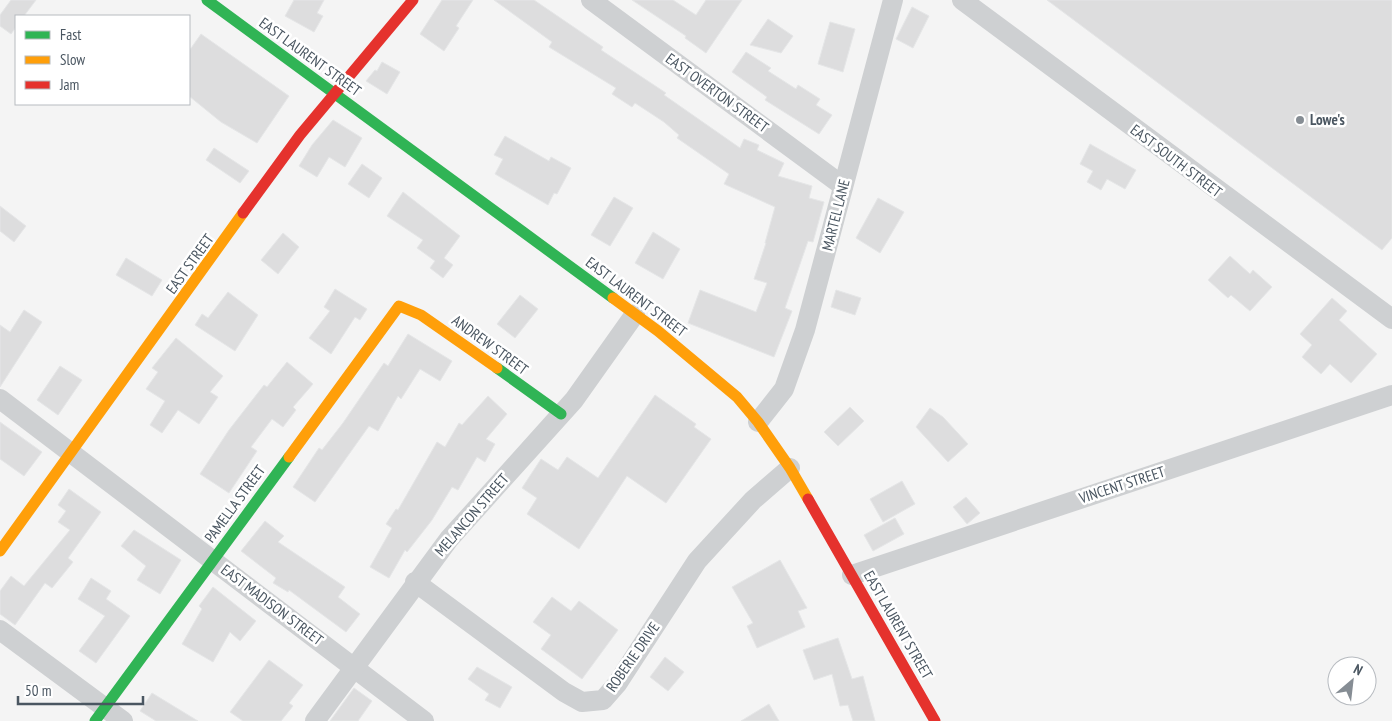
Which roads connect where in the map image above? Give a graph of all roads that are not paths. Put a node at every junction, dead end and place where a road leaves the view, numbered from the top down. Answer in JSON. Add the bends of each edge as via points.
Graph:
{"nodes":[{"id":1,"x":207,"y":0,"type":"edge"},
{"id":2,"x":413,"y":0,"type":"edge"},
{"id":3,"x":592,"y":0,"type":"edge"},
{"id":4,"x":892,"y":0,"type":"edge"},
{"id":5,"x":962,"y":0,"type":"edge"},
{"id":6,"x":335,"y":94,"type":"junction"},
{"id":7,"x":843,"y":186,"type":"junction"},
{"id":8,"x":399,"y":306,"type":"joint"},
{"id":9,"x":635,"y":314,"type":"junction"},
{"id":10,"x":1392,"y":319,"type":"edge"},
{"id":11,"x":1392,"y":395,"type":"edge"},
{"id":12,"x":0,"y":399,"type":"edge"},
{"id":13,"x":561,"y":414,"type":"junction"},
{"id":14,"x":758,"y":422,"type":"junction"},
{"id":15,"x":71,"y":453,"type":"junction"},
{"id":16,"x":790,"y":468,"type":"junction"},
{"id":17,"x":0,"y":551,"type":"edge"},
{"id":18,"x":213,"y":560,"type":"junction"},
{"id":19,"x":852,"y":576,"type":"junction"},
{"id":20,"x":416,"y":582,"type":"junction"},
{"id":21,"x":0,"y":630,"type":"edge"},
{"id":22,"x":354,"y":667,"type":"junction"},
{"id":23,"x":100,"y":714,"type":"edge"},
{"id":24,"x":123,"y":721,"type":"edge"},
{"id":25,"x":314,"y":721,"type":"edge"},
{"id":26,"x":424,"y":721,"type":"edge"},
{"id":27,"x":935,"y":721,"type":"edge"}],
"edges":[{"from":1,"to":6,"type":"street","name":"EAST LAURENT STREET"},
{"from":2,"to":6,"type":"street","name":"EAST STREET"},
{"from":3,"to":7,"type":"street","name":"EAST OVERTON STREET"},
{"from":4,"to":7,"type":"street","name":"MARTEL LANE"},
{"from":5,"to":10,"type":"street","name":"EAST SOUTH STREET"},
{"from":6,"to":9,"type":"street","name":"EAST LAURENT STREET"},
{"from":6,"to":15,"type":"street","name":"EAST STREET","via":[[300,136]]},
{"from":7,"to":14,"type":"street","name":"MARTEL LANE","via":[[817,289],[784,389]]},
{"from":8,"to":13,"type":"street","name":"ANDREW STREET","via":[[421,314]]},
{"from":8,"to":18,"type":"street","name":"PAMELLA STREET"},
{"from":9,"to":13,"type":"street","name":"MELANCON STREET"},
{"from":9,"to":14,"type":"street","name":"EAST LAURENT STREET","via":[[737,397]]},
{"from":11,"to":19,"type":"street","name":"VINCENT STREET"},
{"from":12,"to":15,"type":"street","name":"EAST MADISON STREET"},
{"from":13,"to":20,"type":"street","name":"MELANCON STREET"},
{"from":14,"to":16,"type":"street","name":"EAST LAURENT STREET"},
{"from":15,"to":17,"type":"street","name":"EAST STREET"},
{"from":15,"to":18,"type":"street","name":"EAST MADISON STREET"},
{"from":16,"to":19,"type":"street","name":"EAST LAURENT STREET"},
{"from":16,"to":20,"type":"street","name":"ROBERIE DRIVE","via":[[753,500],[697,561],[617,684],[603,700],[582,702],[564,692]]},
{"from":18,"to":22,"type":"street","name":"EAST MADISON STREET"},
{"from":18,"to":23,"type":"street","name":"PAMELLA STREET"},
{"from":19,"to":27,"type":"street","name":"EAST LAURENT STREET"},
{"from":20,"to":22,"type":"street","name":"MELANCON STREET"},
{"from":21,"to":23,"type":"street"},
{"from":22,"to":25,"type":"street","name":"MELANCON STREET"},
{"from":22,"to":26,"type":"street","name":"EAST MADISON STREET"},
{"from":23,"to":24,"type":"street"}]}
